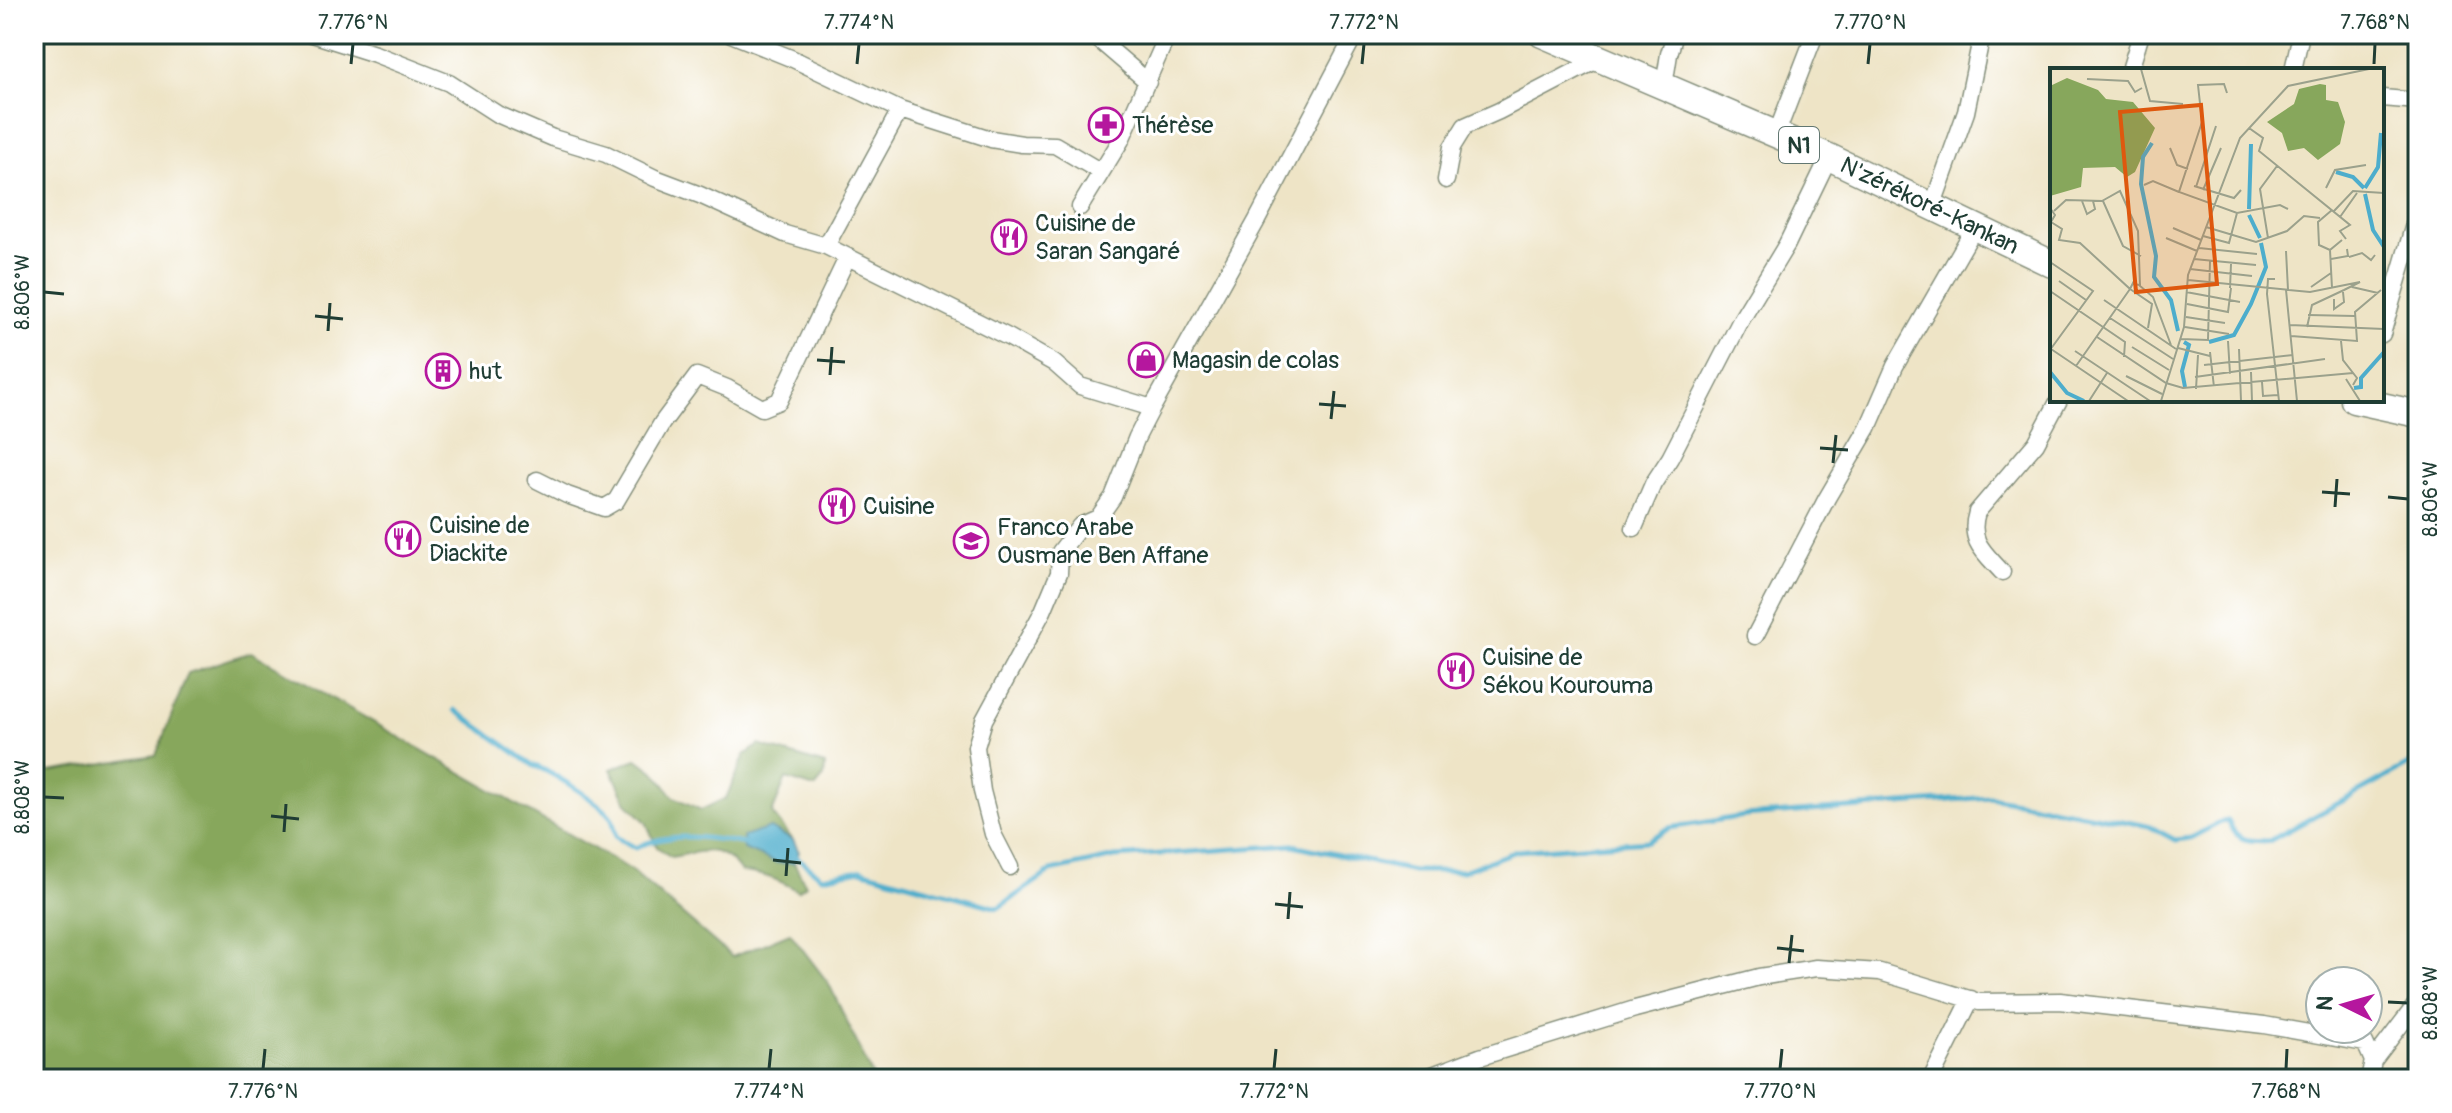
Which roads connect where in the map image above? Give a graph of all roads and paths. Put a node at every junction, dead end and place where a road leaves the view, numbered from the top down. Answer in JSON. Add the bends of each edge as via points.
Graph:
{"nodes":[{"id":1,"x":312,"y":34,"type":"edge"},
{"id":2,"x":731,"y":34,"type":"edge"},
{"id":3,"x":1092,"y":34,"type":"edge"},
{"id":4,"x":1168,"y":34,"type":"edge"},
{"id":5,"x":1355,"y":34,"type":"edge"},
{"id":6,"x":1542,"y":34,"type":"edge"},
{"id":7,"x":1675,"y":34,"type":"edge"},
{"id":8,"x":1815,"y":34,"type":"edge"},
{"id":9,"x":1982,"y":34,"type":"edge"},
{"id":10,"x":2141,"y":34,"type":"edge"},
{"id":11,"x":2301,"y":34,"type":"edge"},
{"id":12,"x":1599,"y":59,"type":"junction"},
{"id":13,"x":2131,"y":68,"type":"edge"},
{"id":14,"x":2293,"y":68,"type":"edge"},
{"id":15,"x":1148,"y":82,"type":"junction"},
{"id":16,"x":1664,"y":86,"type":"junction"},
{"id":17,"x":2384,"y":98,"type":"edge"},
{"id":18,"x":2418,"y":101,"type":"edge"},
{"id":19,"x":900,"y":110,"type":"junction"},
{"id":20,"x":1776,"y":135,"type":"junction"},
{"id":21,"x":1829,"y":157,"type":"junction"},
{"id":22,"x":1101,"y":172,"type":"junction"},
{"id":23,"x":1446,"y":180,"type":"dead end"},
{"id":24,"x":1080,"y":207,"type":"dead end"},
{"id":25,"x":1932,"y":207,"type":"junction"},
{"id":26,"x":2418,"y":211,"type":"edge"},
{"id":27,"x":1975,"y":227,"type":"junction"},
{"id":28,"x":826,"y":246,"type":"junction"},
{"id":29,"x":847,"y":258,"type":"junction"},
{"id":30,"x":2050,"y":263,"type":"edge"},
{"id":31,"x":2384,"y":327,"type":"edge"},
{"id":32,"x":2058,"y":402,"type":"edge"},
{"id":33,"x":2363,"y":402,"type":"edge"},
{"id":34,"x":1152,"y":408,"type":"junction"},
{"id":35,"x":2418,"y":414,"type":"edge"},
{"id":36,"x":537,"y":480,"type":"dead end"},
{"id":37,"x":1634,"y":528,"type":"dead end"},
{"id":38,"x":2002,"y":572,"type":"dead end"},
{"id":39,"x":1755,"y":636,"type":"dead end"},
{"id":40,"x":1010,"y":867,"type":"dead end"},
{"id":41,"x":1971,"y":999,"type":"junction"},
{"id":42,"x":2418,"y":1002,"type":"edge"},
{"id":43,"x":2373,"y":1061,"type":"junction"},
{"id":44,"x":1422,"y":1079,"type":"edge"},
{"id":45,"x":1931,"y":1079,"type":"edge"},
{"id":46,"x":2369,"y":1079,"type":"edge"}],
"edges":[{"from":1,"to":28,"type":"street","via":[[449,83],[497,114],[606,154],[785,234]]},
{"from":2,"to":19,"type":"street"},
{"from":3,"to":15,"type":"street"},
{"from":4,"to":15,"type":"street"},
{"from":5,"to":34,"type":"street"},
{"from":6,"to":12,"type":"highway","name":"N'zérékoré-Kankan","number":"N1"},
{"from":7,"to":16,"type":"street"},
{"from":8,"to":20,"type":"street"},
{"from":9,"to":25,"type":"street","via":[[1966,112]]},
{"from":10,"to":13,"type":"street"},
{"from":11,"to":14,"type":"street"},
{"from":12,"to":16,"type":"highway","name":"N'zérékoré-Kankan","number":"N1"},
{"from":12,"to":23,"type":"street","via":[[1465,126],[1452,147]]},
{"from":15,"to":22,"type":"street"},
{"from":16,"to":20,"type":"highway","name":"N'zérékoré-Kankan","number":"N1"},
{"from":17,"to":18,"type":"street"},
{"from":19,"to":22,"type":"street","via":[[991,139],[1055,145]]},
{"from":19,"to":28,"type":"street"},
{"from":20,"to":21,"type":"highway","name":"N'zérékoré-Kankan","number":"N1"},
{"from":21,"to":25,"type":"highway","name":"N'zérékoré-Kankan","number":"N1"},
{"from":21,"to":37,"type":"street"},
{"from":22,"to":24,"type":"street"},
{"from":25,"to":27,"type":"highway","name":"N'zérékoré-Kankan","number":"N1"},
{"from":26,"to":31,"type":"street"},
{"from":27,"to":30,"type":"highway","name":"N'zérékoré-Kankan","number":"N1"},
{"from":27,"to":39,"type":"street","via":[[1902,354],[1868,428]]},
{"from":28,"to":29,"type":"street"},
{"from":29,"to":34,"type":"street","via":[[1010,338],[1054,363],[1080,386]]},
{"from":29,"to":36,"type":"street","via":[[779,401],[762,408],[697,376],[616,501],[604,508]]},
{"from":32,"to":38,"type":"street","via":[[2036,443],[1977,512],[1977,544]]},
{"from":33,"to":35,"type":"highway"},
{"from":34,"to":40,"type":"street","via":[[1113,497],[1060,552],[1059,573],[1043,611],[984,720],[976,747],[982,791],[993,834]]},
{"from":41,"to":43,"type":"street","via":[[2060,1001],[2264,1025],[2365,1043]]},
{"from":41,"to":44,"type":"street","via":[[1880,972],[1816,968],[1635,1009]]},
{"from":41,"to":45,"type":"street"},
{"from":42,"to":43,"type":"street"},
{"from":43,"to":46,"type":"street"}]}
